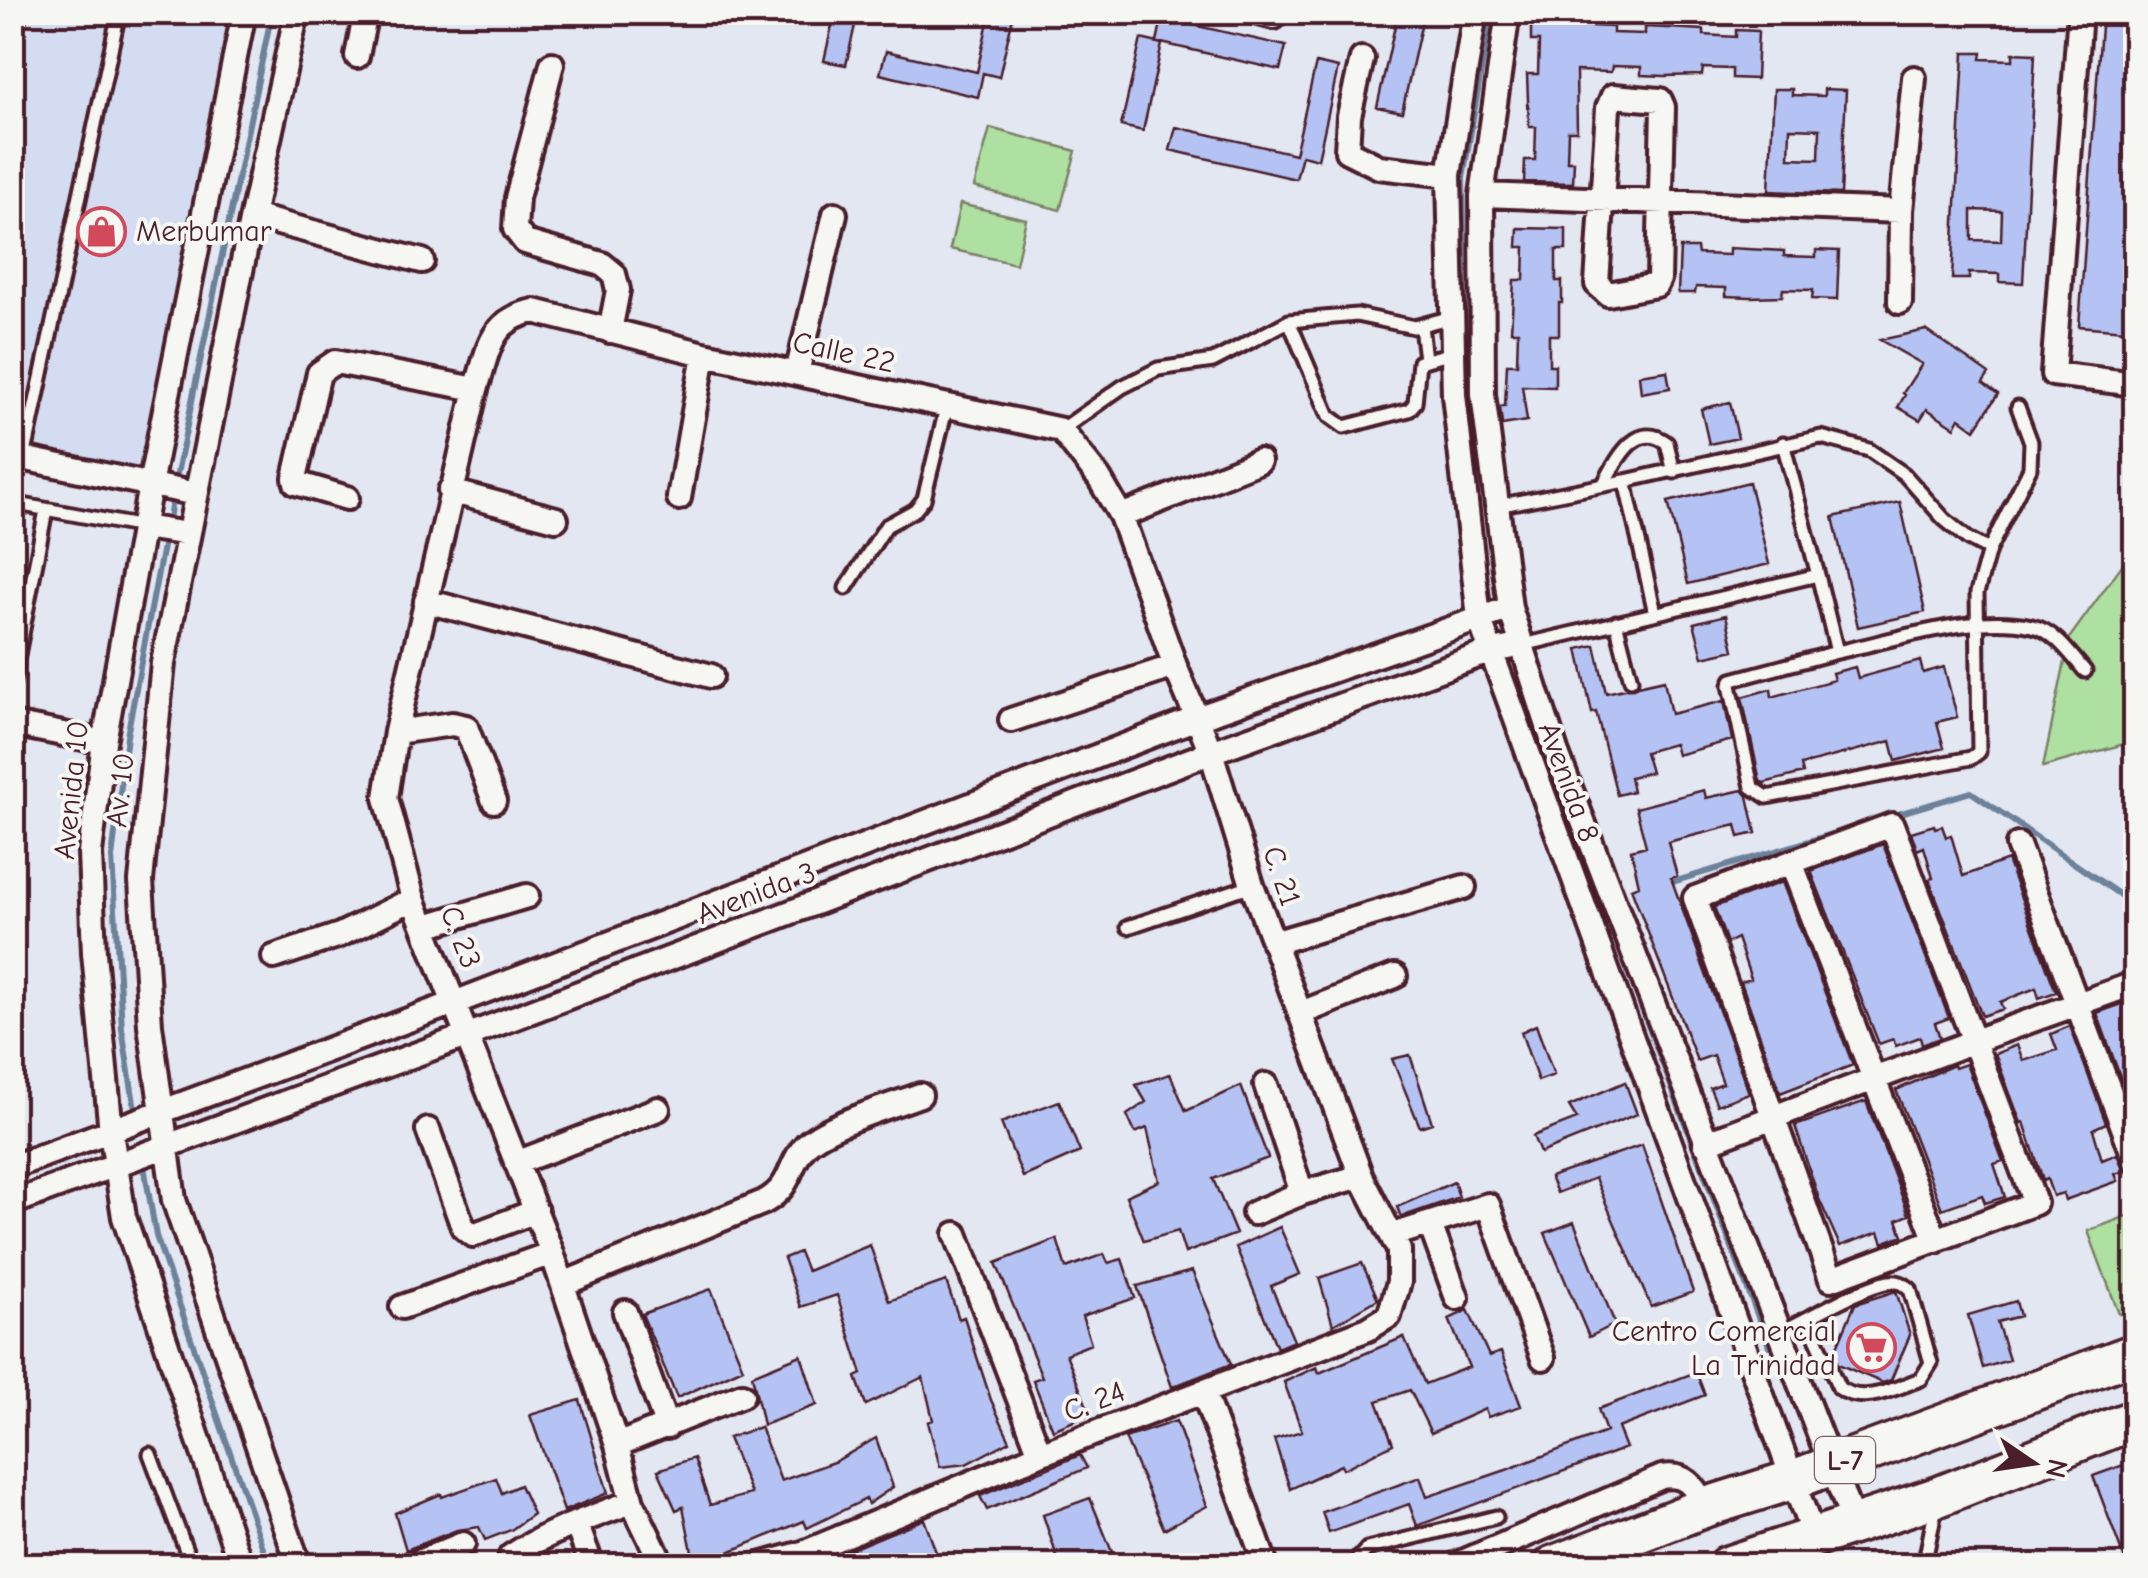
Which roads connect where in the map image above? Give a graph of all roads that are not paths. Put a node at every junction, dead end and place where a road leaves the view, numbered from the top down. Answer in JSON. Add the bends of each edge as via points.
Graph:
{"nodes":[{"id":1,"x":20,"y":12,"type":"edge"},
{"id":2,"x":119,"y":12,"type":"edge"},
{"id":3,"x":244,"y":12,"type":"edge"},
{"id":4,"x":297,"y":12,"type":"edge"},
{"id":5,"x":366,"y":12,"type":"edge"},
{"id":6,"x":1475,"y":12,"type":"edge"},
{"id":7,"x":1508,"y":12,"type":"edge"},
{"id":8,"x":2080,"y":12,"type":"edge"},
{"id":9,"x":12,"y":46,"type":"edge"},
{"id":10,"x":357,"y":56,"type":"dead end"},
{"id":11,"x":1362,"y":58,"type":"dead end"},
{"id":12,"x":552,"y":64,"type":"dead end"},
{"id":13,"x":1914,"y":78,"type":"dead end"},
{"id":14,"x":1450,"y":176,"type":"junction"},
{"id":15,"x":1482,"y":195,"type":"junction"},
{"id":16,"x":1602,"y":201,"type":"junction"},
{"id":17,"x":1661,"y":202,"type":"junction"},
{"id":18,"x":1901,"y":212,"type":"junction"},
{"id":19,"x":835,"y":214,"type":"dead end"},
{"id":20,"x":252,"y":216,"type":"junction"},
{"id":21,"x":422,"y":261,"type":"dead end"},
{"id":22,"x":1900,"y":302,"type":"dead end"},
{"id":23,"x":512,"y":316,"type":"joint"},
{"id":24,"x":1452,"y":317,"type":"junction"},
{"id":25,"x":1289,"y":321,"type":"junction"},
{"id":26,"x":1421,"y":326,"type":"junction"},
{"id":27,"x":610,"y":331,"type":"junction"},
{"id":28,"x":1453,"y":353,"type":"junction"},
{"id":29,"x":704,"y":354,"type":"junction"},
{"id":30,"x":1424,"y":359,"type":"junction"},
{"id":31,"x":798,"y":373,"type":"junction"},
{"id":32,"x":2136,"y":384,"type":"edge"},
{"id":33,"x":476,"y":389,"type":"junction"},
{"id":34,"x":947,"y":405,"type":"junction"},
{"id":35,"x":2018,"y":407,"type":"dead end"},
{"id":36,"x":1061,"y":430,"type":"junction"},
{"id":37,"x":1784,"y":443,"type":"junction"},
{"id":38,"x":18,"y":457,"type":"edge"},
{"id":39,"x":1259,"y":461,"type":"dead end"},
{"id":40,"x":1674,"y":472,"type":"junction"},
{"id":41,"x":1625,"y":481,"type":"junction"},
{"id":42,"x":150,"y":485,"type":"junction"},
{"id":43,"x":1603,"y":485,"type":"junction"},
{"id":44,"x":450,"y":492,"type":"junction"},
{"id":45,"x":196,"y":494,"type":"junction"},
{"id":46,"x":347,"y":498,"type":"dead end"},
{"id":47,"x":679,"y":498,"type":"dead end"},
{"id":48,"x":12,"y":503,"type":"edge"},
{"id":49,"x":1497,"y":506,"type":"junction"},
{"id":50,"x":46,"y":510,"type":"junction"},
{"id":51,"x":1121,"y":516,"type":"junction"},
{"id":52,"x":556,"y":519,"type":"dead end"},
{"id":53,"x":143,"y":527,"type":"junction"},
{"id":54,"x":188,"y":534,"type":"junction"},
{"id":55,"x":1989,"y":550,"type":"junction"},
{"id":56,"x":1818,"y":574,"type":"junction"},
{"id":57,"x":846,"y":588,"type":"dead end"},
{"id":58,"x":426,"y":601,"type":"junction"},
{"id":59,"x":1510,"y":608,"type":"junction"},
{"id":60,"x":1654,"y":613,"type":"junction"},
{"id":61,"x":1479,"y":618,"type":"junction"},
{"id":62,"x":1616,"y":622,"type":"junction"},
{"id":63,"x":1976,"y":623,"type":"junction"},
{"id":64,"x":1523,"y":644,"type":"junction"},
{"id":65,"x":1489,"y":652,"type":"junction"},
{"id":66,"x":1838,"y":652,"type":"junction"},
{"id":67,"x":1175,"y":666,"type":"junction"},
{"id":68,"x":2085,"y":671,"type":"dead end"},
{"id":69,"x":711,"y":676,"type":"dead end"},
{"id":70,"x":1631,"y":680,"type":"dead end"},
{"id":71,"x":12,"y":686,"type":"edge"},
{"id":72,"x":1197,"y":718,"type":"junction"},
{"id":73,"x":1011,"y":720,"type":"dead end"},
{"id":74,"x":12,"y":724,"type":"edge"},
{"id":75,"x":396,"y":732,"type":"junction"},
{"id":76,"x":104,"y":742,"type":"junction"},
{"id":77,"x":1210,"y":752,"type":"junction"},
{"id":78,"x":494,"y":801,"type":"dead end"},
{"id":79,"x":2018,"y":845,"type":"dead end"},
{"id":80,"x":1791,"y":862,"type":"junction"},
{"id":81,"x":1252,"y":884,"type":"junction"},
{"id":82,"x":1464,"y":887,"type":"dead end"},
{"id":83,"x":527,"y":896,"type":"dead end"},
{"id":84,"x":414,"y":899,"type":"junction"},
{"id":85,"x":426,"y":926,"type":"junction"},
{"id":86,"x":1128,"y":927,"type":"dead end"},
{"id":87,"x":1273,"y":943,"type":"junction"},
{"id":88,"x":274,"y":957,"type":"dead end"},
{"id":89,"x":1395,"y":976,"type":"dead end"},
{"id":90,"x":2136,"y":984,"type":"edge"},
{"id":91,"x":454,"y":1003,"type":"junction"},
{"id":92,"x":2077,"y":1004,"type":"junction"},
{"id":93,"x":1301,"y":1013,"type":"junction"},
{"id":94,"x":466,"y":1036,"type":"junction"},
{"id":95,"x":1974,"y":1040,"type":"junction"},
{"id":96,"x":1876,"y":1078,"type":"junction"},
{"id":97,"x":1266,"y":1085,"type":"dead end"},
{"id":98,"x":920,"y":1095,"type":"dead end"},
{"id":99,"x":658,"y":1109,"type":"dead end"},
{"id":100,"x":162,"y":1110,"type":"junction"},
{"id":101,"x":1772,"y":1116,"type":"junction"},
{"id":102,"x":428,"y":1130,"type":"dead end"},
{"id":103,"x":111,"y":1132,"type":"junction"},
{"id":104,"x":1705,"y":1143,"type":"junction"},
{"id":105,"x":167,"y":1144,"type":"junction"},
{"id":106,"x":2136,"y":1162,"type":"edge"},
{"id":107,"x":516,"y":1163,"type":"junction"},
{"id":108,"x":12,"y":1166,"type":"edge"},
{"id":109,"x":116,"y":1167,"type":"junction"},
{"id":110,"x":1361,"y":1176,"type":"junction"},
{"id":111,"x":1302,"y":1193,"type":"junction"},
{"id":112,"x":12,"y":1204,"type":"edge"},
{"id":113,"x":536,"y":1211,"type":"junction"},
{"id":114,"x":1254,"y":1213,"type":"dead end"},
{"id":115,"x":1430,"y":1224,"type":"junction"},
{"id":116,"x":956,"y":1234,"type":"dead end"},
{"id":117,"x":1936,"y":1241,"type":"junction"},
{"id":118,"x":1396,"y":1242,"type":"junction"},
{"id":119,"x":552,"y":1253,"type":"junction"},
{"id":120,"x":564,"y":1284,"type":"junction"},
{"id":121,"x":1458,"y":1298,"type":"dead end"},
{"id":122,"x":402,"y":1307,"type":"dead end"},
{"id":123,"x":625,"y":1312,"type":"dead end"},
{"id":124,"x":1808,"y":1320,"type":"junction"},
{"id":125,"x":1780,"y":1332,"type":"junction"},
{"id":126,"x":2136,"y":1353,"type":"edge"},
{"id":127,"x":1543,"y":1358,"type":"dead end"},
{"id":128,"x":1203,"y":1391,"type":"junction"},
{"id":129,"x":742,"y":1396,"type":"dead end"},
{"id":130,"x":2136,"y":1419,"type":"edge"},
{"id":131,"x":667,"y":1427,"type":"junction"},
{"id":132,"x":617,"y":1446,"type":"junction"},
{"id":133,"x":150,"y":1454,"type":"dead end"},
{"id":134,"x":1040,"y":1454,"type":"junction"},
{"id":135,"x":1833,"y":1464,"type":"junction"},
{"id":136,"x":1795,"y":1479,"type":"junction"},
{"id":137,"x":1937,"y":1497,"type":"junction"},
{"id":138,"x":632,"y":1502,"type":"junction"},
{"id":139,"x":1706,"y":1507,"type":"junction"},
{"id":140,"x":1496,"y":1517,"type":"dead end"},
{"id":141,"x":576,"y":1523,"type":"junction"},
{"id":142,"x":1854,"y":1524,"type":"junction"},
{"id":143,"x":1814,"y":1538,"type":"junction"},
{"id":144,"x":462,"y":1544,"type":"dead end"},
{"id":145,"x":805,"y":1559,"type":"edge"},
{"id":146,"x":192,"y":1566,"type":"edge"},
{"id":147,"x":241,"y":1566,"type":"edge"},
{"id":148,"x":299,"y":1566,"type":"edge"},
{"id":149,"x":409,"y":1566,"type":"edge"},
{"id":150,"x":509,"y":1566,"type":"edge"},
{"id":151,"x":592,"y":1566,"type":"edge"},
{"id":152,"x":663,"y":1566,"type":"edge"},
{"id":153,"x":756,"y":1566,"type":"edge"},
{"id":154,"x":1266,"y":1566,"type":"edge"},
{"id":155,"x":1352,"y":1566,"type":"edge"},
{"id":156,"x":1453,"y":1566,"type":"edge"},
{"id":157,"x":1553,"y":1566,"type":"edge"},
{"id":158,"x":1724,"y":1566,"type":"edge"},
{"id":159,"x":1924,"y":1566,"type":"edge"}],
"edges":[{"from":1,"to":9,"type":"lane"},
{"from":2,"to":38,"type":"lane"},
{"from":3,"to":42,"type":"street","name":"Avenida 10"},
{"from":4,"to":20,"type":"street","name":"Av. 10"},
{"from":5,"to":10,"type":"street"},
{"from":6,"to":14,"type":"street","name":"Avenida 8"},
{"from":7,"to":15,"type":"street","name":"Avenida 8"},
{"from":8,"to":32,"type":"street","via":[[2054,374]]},
{"from":11,"to":14,"type":"street","via":[[1347,151],[1379,167]]},
{"from":12,"to":27,"type":"street","via":[[514,229],[525,242],[602,264],[614,274],[618,290]]},
{"from":13,"to":18,"type":"street"},
{"from":14,"to":24,"type":"street","name":"Avenida 8"},
{"from":15,"to":16,"type":"street"},
{"from":15,"to":49,"type":"street","name":"Avenida 8","via":[[1483,394]]},
{"from":16,"to":17,"type":"street"},
{"from":16,"to":17,"type":"street","via":[[1598,284],[1608,294],[1656,285]]},
{"from":16,"to":17,"type":"street","via":[[1612,96],[1652,98],[1663,106]]},
{"from":17,"to":18,"type":"street"},
{"from":18,"to":22,"type":"street"},
{"from":19,"to":31,"type":"street"},
{"from":20,"to":21,"type":"street"},
{"from":20,"to":45,"type":"street","name":"Av. 10"},
{"from":23,"to":27,"type":"street","name":"Calle 22","via":[[534,312]]},
{"from":23,"to":33,"type":"street","name":"C. 23","via":[[494,333]]},
{"from":24,"to":26,"type":"lane"},
{"from":24,"to":28,"type":"street","name":"Avenida 8"},
{"from":25,"to":26,"type":"lane","via":[[1357,315]]},
{"from":25,"to":30,"type":"lane","via":[[1330,416],[1344,427],[1409,410]]},
{"from":25,"to":36,"type":"lane","via":[[1213,362],[1158,368]]},
{"from":26,"to":30,"type":"lane"},
{"from":27,"to":29,"type":"street","name":"Calle 22"},
{"from":28,"to":30,"type":"lane"},
{"from":28,"to":61,"type":"street","name":"Avenida 8"},
{"from":29,"to":31,"type":"street","name":"Calle 22"},
{"from":29,"to":47,"type":"street"},
{"from":31,"to":34,"type":"street","name":"Calle 22"},
{"from":33,"to":44,"type":"street","name":"C. 23"},
{"from":33,"to":46,"type":"street","via":[[335,362],[325,366],[294,478]]},
{"from":34,"to":36,"type":"street","name":"Calle 22"},
{"from":34,"to":57,"type":"lane","via":[[924,498],[886,526]]},
{"from":35,"to":55,"type":"lane","via":[[2031,442],[2030,468]]},
{"from":36,"to":51,"type":"street"},
{"from":37,"to":40,"type":"lane"},
{"from":37,"to":55,"type":"lane","via":[[1821,437],[1869,450]]},
{"from":37,"to":56,"type":"lane"},
{"from":38,"to":42,"type":"street"},
{"from":39,"to":51,"type":"street"},
{"from":40,"to":41,"type":"lane"},
{"from":40,"to":43,"type":"lane","via":[[1666,443],[1644,436],[1618,457]]},
{"from":41,"to":43,"type":"lane"},
{"from":41,"to":60,"type":"lane"},
{"from":42,"to":45,"type":"street"},
{"from":42,"to":53,"type":"street","name":"Avenida 10"},
{"from":43,"to":49,"type":"lane"},
{"from":44,"to":52,"type":"street"},
{"from":44,"to":58,"type":"street","name":"C. 23"},
{"from":45,"to":54,"type":"street","name":"Av. 10"},
{"from":48,"to":50,"type":"lane"},
{"from":49,"to":59,"type":"street","name":"Avenida 8"},
{"from":50,"to":53,"type":"lane"},
{"from":50,"to":71,"type":"lane"},
{"from":51,"to":67,"type":"street","name":"C. 21"},
{"from":53,"to":54,"type":"street"},
{"from":53,"to":76,"type":"street","name":"Avenida 10"},
{"from":54,"to":100,"type":"street","name":"Av. 10","via":[[163,663],[141,881]]},
{"from":55,"to":63,"type":"lane"},
{"from":56,"to":60,"type":"lane"},
{"from":56,"to":66,"type":"lane"},
{"from":58,"to":69,"type":"street"},
{"from":58,"to":75,"type":"street","name":"C. 23"},
{"from":59,"to":61,"type":"street","name":"Avenida 3"},
{"from":59,"to":64,"type":"street","name":"Avenida 8"},
{"from":60,"to":62,"type":"lane"},
{"from":61,"to":65,"type":"street","name":"Avenida 8"},
{"from":61,"to":72,"type":"street","name":"Avenida 3"},
{"from":62,"to":64,"type":"lane"},
{"from":62,"to":70,"type":"lane"},
{"from":63,"to":66,"type":"lane"},
{"from":63,"to":66,"type":"lane","via":[[1982,746],[1972,758],[1768,798],[1758,793],[1732,680]]},
{"from":63,"to":68,"type":"lane","via":[[2034,626]]},
{"from":64,"to":65,"type":"street","name":"Avenida 3"},
{"from":64,"to":104,"type":"street","name":"Avenida 8","via":[[1557,754]]},
{"from":65,"to":77,"type":"street","name":"Avenida 3"},
{"from":65,"to":136,"type":"street","name":"Avenida 8"},
{"from":67,"to":72,"type":"street","name":"C. 21"},
{"from":67,"to":73,"type":"street"},
{"from":72,"to":77,"type":"street","name":"C. 21"},
{"from":72,"to":91,"type":"street","name":"Avenida 3"},
{"from":74,"to":76,"type":"street"},
{"from":75,"to":78,"type":"street","via":[[466,726]]},
{"from":75,"to":84,"type":"street","name":"C. 23","via":[[386,798]]},
{"from":76,"to":103,"type":"street","name":"Avenida 10","via":[[90,853]]},
{"from":77,"to":81,"type":"street","name":"C. 21"},
{"from":77,"to":94,"type":"street","name":"Avenida 3"},
{"from":79,"to":92,"type":"street"},
{"from":80,"to":95,"type":"street","via":[[1892,824]]},
{"from":80,"to":96,"type":"street"},
{"from":80,"to":101,"type":"street","via":[[1695,898]]},
{"from":81,"to":86,"type":"lane"},
{"from":81,"to":87,"type":"street","name":"C. 21"},
{"from":82,"to":87,"type":"street"},
{"from":83,"to":85,"type":"street"},
{"from":84,"to":85,"type":"street","name":"C. 23"},
{"from":84,"to":88,"type":"street"},
{"from":85,"to":91,"type":"street","name":"C. 23"},
{"from":87,"to":93,"type":"street","name":"C. 21"},
{"from":89,"to":93,"type":"street"},
{"from":90,"to":92,"type":"street"},
{"from":91,"to":94,"type":"street","name":"C. 23"},
{"from":91,"to":100,"type":"street","name":"Avenida 3"},
{"from":92,"to":95,"type":"street"},
{"from":92,"to":106,"type":"street"},
{"from":93,"to":110,"type":"street","name":"C. 21"},
{"from":94,"to":105,"type":"street","name":"Avenida 3"},
{"from":94,"to":107,"type":"street","name":"C. 23"},
{"from":95,"to":96,"type":"street"},
{"from":95,"to":117,"type":"street","via":[[2034,1203]]},
{"from":96,"to":101,"type":"street"},
{"from":96,"to":117,"type":"street"},
{"from":97,"to":111,"type":"street"},
{"from":98,"to":120,"type":"street","via":[[820,1134],[803,1147],[780,1193],[764,1202]]},
{"from":99,"to":107,"type":"street"},
{"from":100,"to":103,"type":"street","name":"Avenida 3"},
{"from":100,"to":105,"type":"street","name":"Av. 10"},
{"from":101,"to":104,"type":"street"},
{"from":101,"to":117,"type":"street","via":[[1831,1279]]},
{"from":102,"to":113,"type":"street","via":[[463,1227],[473,1235]]},
{"from":103,"to":108,"type":"street","name":"Avenida 3"},
{"from":103,"to":109,"type":"street","name":"Avenida 10"},
{"from":104,"to":125,"type":"street","name":"Avenida 8"},
{"from":105,"to":109,"type":"street","name":"Avenida 3"},
{"from":105,"to":148,"type":"street","name":"Av. 10","via":[[174,1200]]},
{"from":107,"to":113,"type":"street","name":"C. 23"},
{"from":109,"to":112,"type":"street","name":"Avenida 3"},
{"from":109,"to":147,"type":"street","name":"Avenida 10","via":[[124,1217]]},
{"from":110,"to":111,"type":"street"},
{"from":110,"to":118,"type":"street","name":"C. 21"},
{"from":111,"to":114,"type":"street"},
{"from":113,"to":119,"type":"street","name":"C. 23"},
{"from":115,"to":118,"type":"street"},
{"from":115,"to":121,"type":"street"},
{"from":115,"to":127,"type":"street","via":[[1488,1205]]},
{"from":116,"to":134,"type":"street"},
{"from":118,"to":128,"type":"street","name":"C. 24","via":[[1399,1282],[1389,1316]]},
{"from":119,"to":120,"type":"street","name":"C. 23"},
{"from":119,"to":122,"type":"street"},
{"from":120,"to":132,"type":"street","name":"C. 23"},
{"from":123,"to":131,"type":"street"},
{"from":124,"to":124,"type":"lane","via":[[1869,1289],[1903,1283],[1931,1364],[1928,1373],[1866,1397],[1846,1393]]},
{"from":124,"to":125,"type":"lane"},
{"from":125,"to":135,"type":"street","name":"Avenida 8"},
{"from":126,"to":135,"type":"main road","number":"L-7"},
{"from":128,"to":134,"type":"street","name":"C. 24"},
{"from":128,"to":154,"type":"street"},
{"from":129,"to":131,"type":"street"},
{"from":130,"to":137,"type":"main road","number":"L-7"},
{"from":131,"to":132,"type":"street"},
{"from":132,"to":138,"type":"street","name":"C. 23"},
{"from":133,"to":146,"type":"lane"},
{"from":134,"to":145,"type":"street","name":"C. 24"},
{"from":135,"to":136,"type":"main road","number":"L-7"},
{"from":135,"to":142,"type":"street","name":"Avenida 8"},
{"from":136,"to":139,"type":"main road","number":"L-7"},
{"from":136,"to":143,"type":"street","name":"Avenida 8"},
{"from":137,"to":142,"type":"main road","number":"L-7"},
{"from":137,"to":159,"type":"lane"},
{"from":138,"to":141,"type":"street"},
{"from":138,"to":152,"type":"street","name":"C. 23"},
{"from":139,"to":156,"type":"street","via":[[1690,1481],[1662,1478]]},
{"from":139,"to":157,"type":"main road","number":"L-7"},
{"from":139,"to":158,"type":"main road","via":[[1723,1532]]},
{"from":140,"to":155,"type":"lane","via":[[1368,1549]]},
{"from":141,"to":150,"type":"street","via":[[520,1549]]},
{"from":141,"to":151,"type":"street"},
{"from":142,"to":143,"type":"main road","number":"L-7"},
{"from":143,"to":158,"type":"main road","number":"L-7"},
{"from":144,"to":149,"type":"street"},
{"from":145,"to":153,"type":"street","name":"C. 24"}]}
